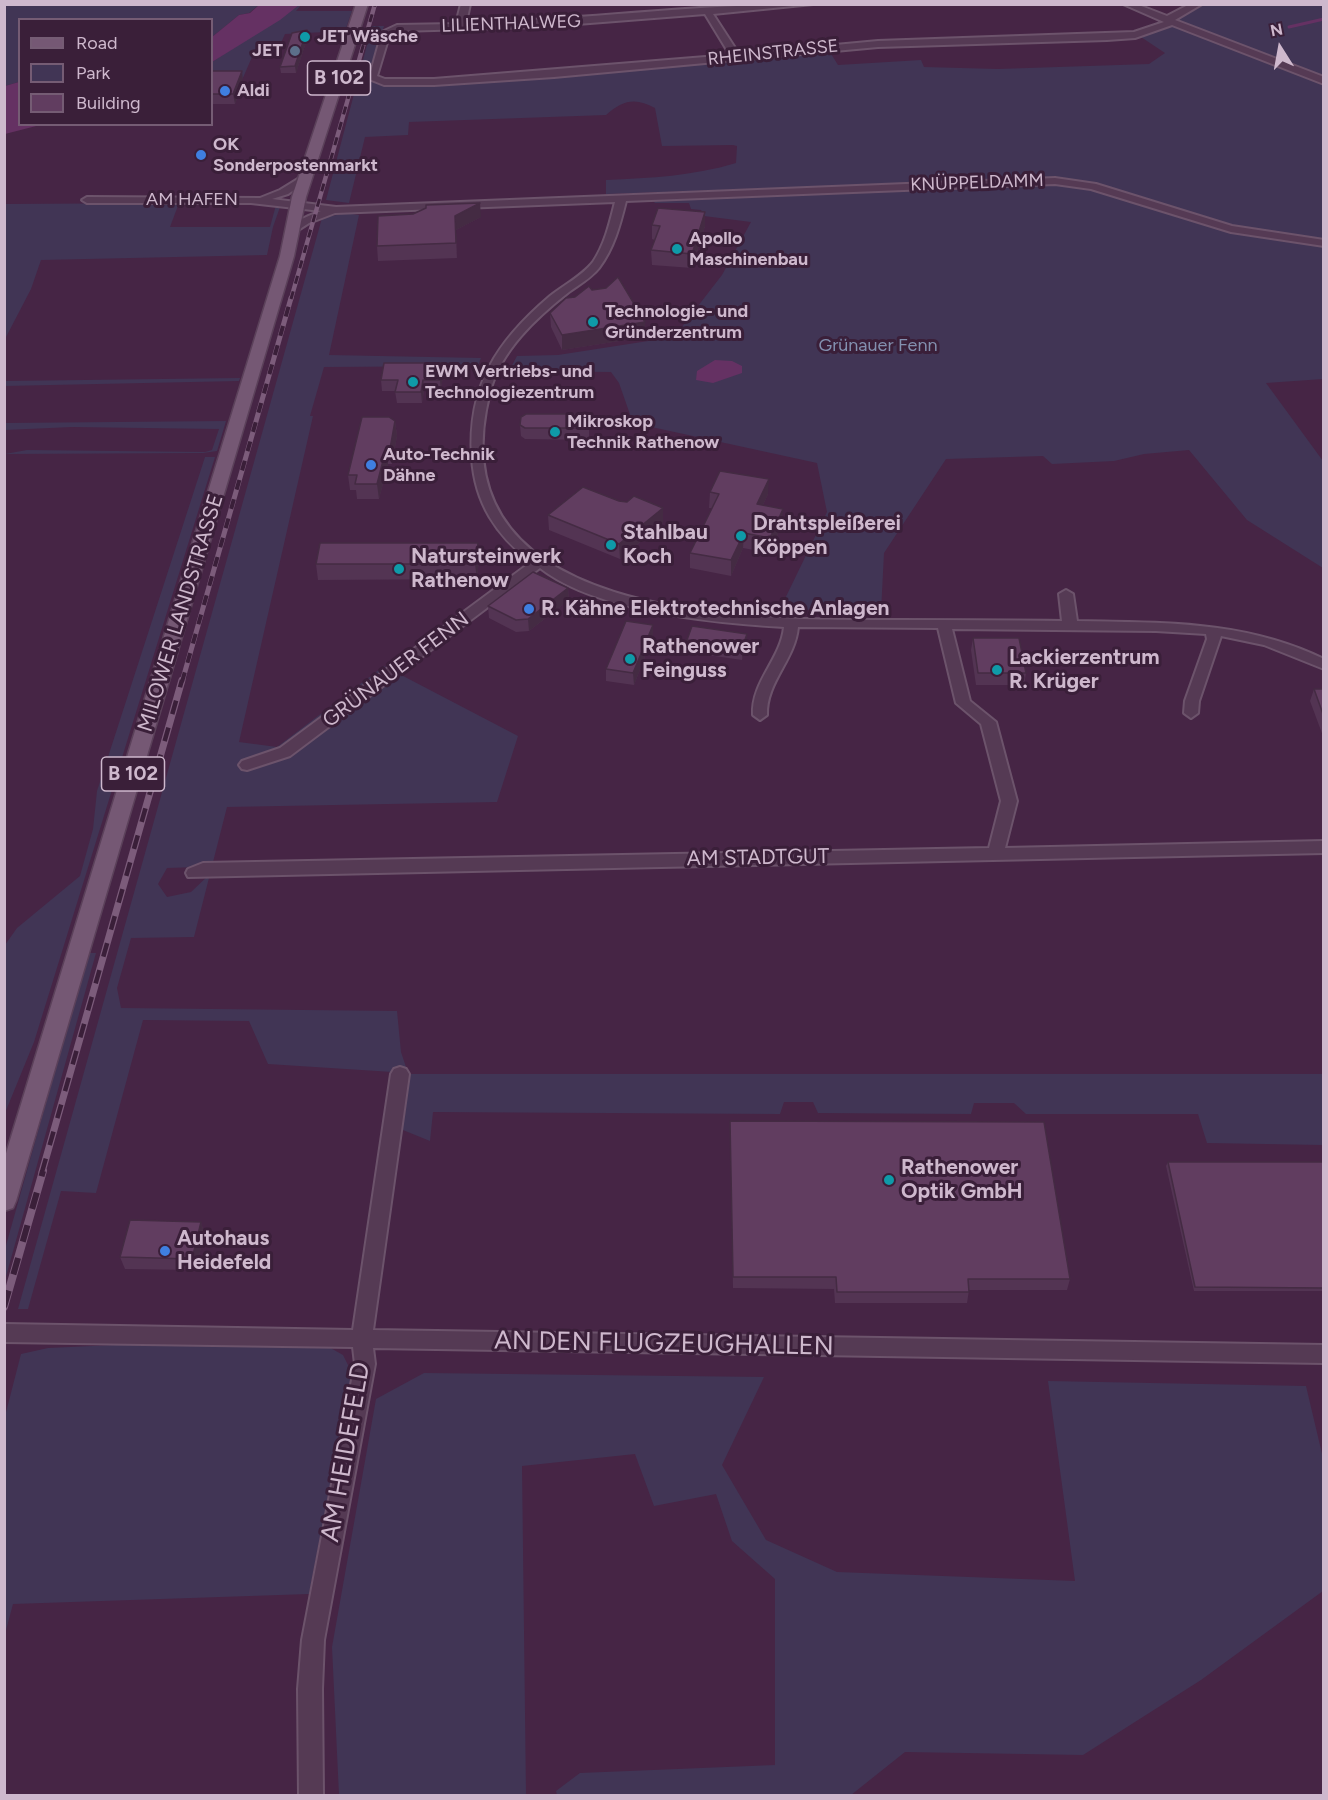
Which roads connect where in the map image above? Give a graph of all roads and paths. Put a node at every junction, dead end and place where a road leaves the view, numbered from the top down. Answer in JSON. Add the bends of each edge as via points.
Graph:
{"nodes":[{"id":1,"x":362,"y":4,"type":"edge"},
{"id":2,"x":466,"y":4,"type":"edge"},
{"id":3,"x":610,"y":4,"type":"edge"},
{"id":4,"x":809,"y":4,"type":"edge"},
{"id":5,"x":1127,"y":4,"type":"edge"},
{"id":6,"x":1198,"y":4,"type":"edge"},
{"id":7,"x":706,"y":11,"type":"junction"},
{"id":8,"x":618,"y":18,"type":"junction"},
{"id":9,"x":1169,"y":21,"type":"junction"},
{"id":10,"x":460,"y":27,"type":"junction"},
{"id":11,"x":736,"y":57,"type":"junction"},
{"id":12,"x":374,"y":80,"type":"joint"},
{"id":13,"x":1323,"y":81,"type":"edge"},
{"id":14,"x":306,"y":177,"type":"junction"},
{"id":15,"x":622,"y":197,"type":"junction"},
{"id":16,"x":87,"y":200,"type":"dead end"},
{"id":17,"x":558,"y":200,"type":"junction"},
{"id":18,"x":251,"y":201,"type":"junction"},
{"id":19,"x":297,"y":205,"type":"junction"},
{"id":20,"x":336,"y":210,"type":"junction"},
{"id":21,"x":292,"y":231,"type":"junction"},
{"id":22,"x":612,"y":231,"type":"junction"},
{"id":23,"x":1323,"y":243,"type":"edge"},
{"id":24,"x":539,"y":562,"type":"junction"},
{"id":25,"x":1065,"y":594,"type":"dead end"},
{"id":26,"x":791,"y":623,"type":"junction"},
{"id":27,"x":944,"y":624,"type":"junction"},
{"id":28,"x":1070,"y":625,"type":"junction"},
{"id":29,"x":1213,"y":630,"type":"junction"},
{"id":30,"x":1323,"y":665,"type":"edge"},
{"id":31,"x":1191,"y":713,"type":"dead end"},
{"id":32,"x":760,"y":715,"type":"dead end"},
{"id":33,"x":247,"y":765,"type":"dead end"},
{"id":34,"x":1323,"y":848,"type":"edge"},
{"id":35,"x":997,"y":853,"type":"junction"},
{"id":36,"x":194,"y":873,"type":"dead end"},
{"id":37,"x":400,"y":1074,"type":"dead end"},
{"id":38,"x":4,"y":1201,"type":"edge"},
{"id":39,"x":4,"y":1333,"type":"edge"},
{"id":40,"x":362,"y":1338,"type":"junction"},
{"id":41,"x":1323,"y":1354,"type":"edge"},
{"id":42,"x":311,"y":1796,"type":"edge"}],
"edges":[{"from":1,"to":14,"type":"main road","name":"MILOWER LANDSTRASSE","number":"B 102"},
{"from":2,"to":10,"type":"street"},
{"from":3,"to":8,"type":"street"},
{"from":4,"to":7,"type":"street","name":"LILIENTHALWEG"},
{"from":5,"to":9,"type":"street"},
{"from":6,"to":9,"type":"street","name":"RHEINSTRASSE"},
{"from":7,"to":8,"type":"street","name":"LILIENTHALWEG"},
{"from":7,"to":11,"type":"street"},
{"from":8,"to":10,"type":"street","name":"LILIENTHALWEG"},
{"from":9,"to":11,"type":"street","name":"RHEINSTRASSE","via":[[1135,35],[878,44]]},
{"from":9,"to":13,"type":"street"},
{"from":10,"to":12,"type":"street","name":"LILIENTHALWEG","via":[[392,30],[385,34]]},
{"from":11,"to":12,"type":"street","name":"RHEINSTRASSE","via":[[434,82]]},
{"from":14,"to":18,"type":"street","via":[[278,195]]},
{"from":14,"to":19,"type":"main road","name":"MILOWER LANDSTRASSE","number":"B 102"},
{"from":15,"to":17,"type":"street"},
{"from":15,"to":22,"type":"street"},
{"from":15,"to":23,"type":"street","name":"KNÜPPELDAMM","via":[[1055,181],[1092,186],[1231,229]]},
{"from":16,"to":18,"type":"street","name":"AM HAFEN"},
{"from":17,"to":20,"type":"street"},
{"from":17,"to":22,"type":"street","via":[[598,208],[611,220]]},
{"from":18,"to":19,"type":"street","name":"AM HAFEN"},
{"from":19,"to":20,"type":"street"},
{"from":19,"to":21,"type":"main road","name":"MILOWER LANDSTRASSE","number":"B 102"},
{"from":20,"to":21,"type":"street","via":[[305,221]]},
{"from":21,"to":38,"type":"main road","name":"MILOWER LANDSTRASSE","number":"B 102"},
{"from":22,"to":24,"type":"street","via":[[604,255],[593,269],[513,338],[488,376],[481,398],[478,450],[487,501],[511,539]]},
{"from":24,"to":26,"type":"street","via":[[599,592],[639,604],[692,614]]},
{"from":24,"to":33,"type":"street","name":"GRÜNAUER FENN","via":[[285,752]]},
{"from":25,"to":28,"type":"street"},
{"from":26,"to":27,"type":"street"},
{"from":26,"to":32,"type":"street","via":[[786,650],[761,696]]},
{"from":27,"to":28,"type":"street"},
{"from":27,"to":35,"type":"street","via":[[963,703],[988,722],[1009,801]]},
{"from":28,"to":29,"type":"street"},
{"from":29,"to":30,"type":"street","via":[[1272,641]]},
{"from":29,"to":31,"type":"street","via":[[1214,639]]},
{"from":34,"to":35,"type":"street","name":"AM STADTGUT"},
{"from":35,"to":36,"type":"street","name":"AM STADTGUT","via":[[203,869]]},
{"from":37,"to":40,"type":"street","name":"AM HEIDEFELD"},
{"from":39,"to":40,"type":"street","name":"AN DEN FLUGZEUGHALLEN"},
{"from":40,"to":41,"type":"street","name":"AN DEN FLUGZEUGHALLEN"},
{"from":40,"to":42,"type":"street","name":"AM HEIDEFELD","via":[[365,1364],[313,1640]]}]}
